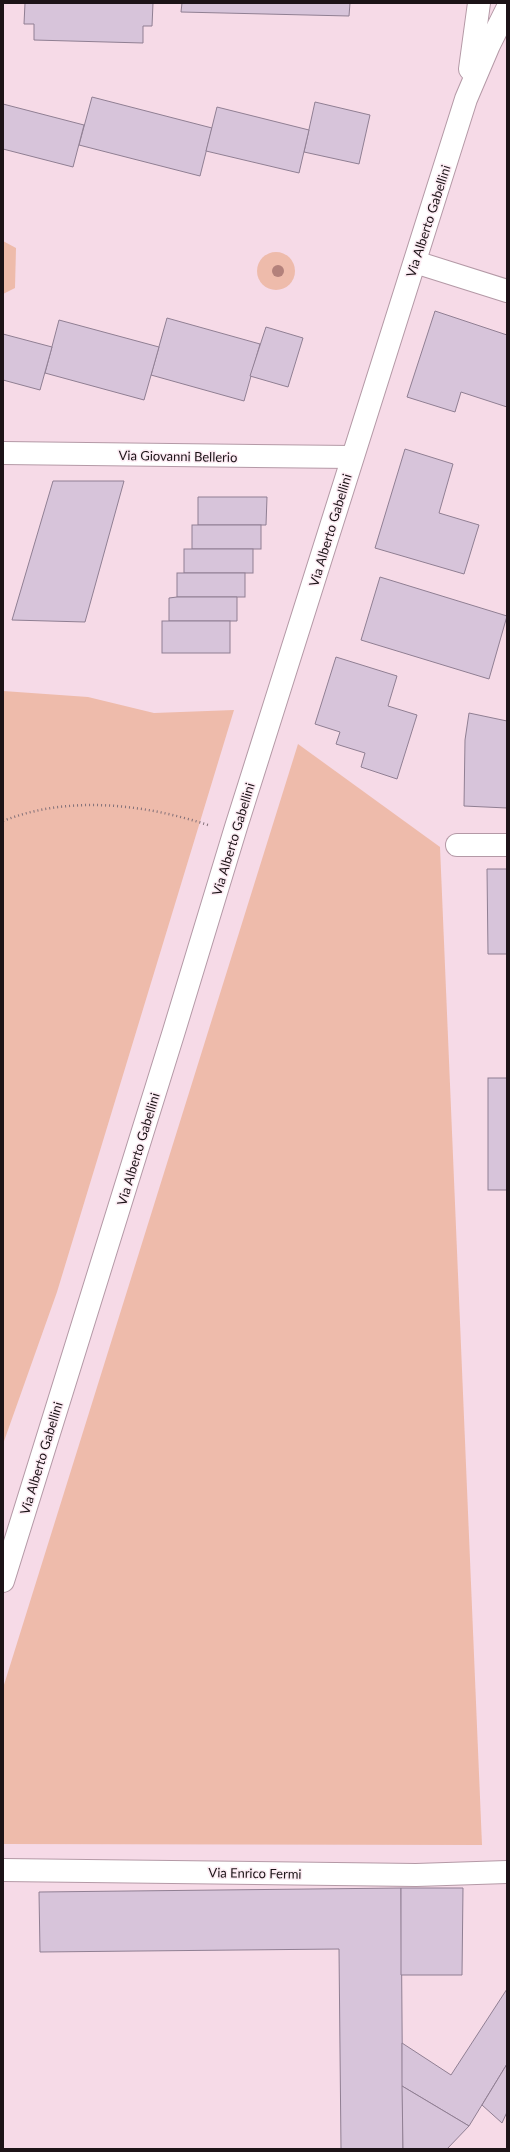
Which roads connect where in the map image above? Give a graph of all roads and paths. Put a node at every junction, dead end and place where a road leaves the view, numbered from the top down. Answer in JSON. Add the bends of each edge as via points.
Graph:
{"nodes":[{"id":1,"x":479,"y":3,"type":"edge"},
{"id":2,"x":507,"y":9,"type":"edge"},
{"id":3,"x":466,"y":99,"type":"junction"},
{"id":4,"x":415,"y":262,"type":"junction"},
{"id":5,"x":507,"y":291,"type":"edge"},
{"id":6,"x":3,"y":453,"type":"edge"},
{"id":7,"x":352,"y":457,"type":"junction"},
{"id":8,"x":3,"y":821,"type":"edge"},
{"id":9,"x":212,"y":826,"type":"dead end"},
{"id":10,"x":457,"y":845,"type":"dead end"},
{"id":11,"x":507,"y":845,"type":"edge"},
{"id":12,"x":3,"y":1581,"type":"edge"},
{"id":13,"x":3,"y":1870,"type":"edge"},
{"id":14,"x":507,"y":1872,"type":"edge"}],
"edges":[{"from":1,"to":3,"type":"street","name":"Via Alberto Gabellini"},
{"from":2,"to":3,"type":"street","name":"Via Alberto Gabellini","via":[[488,45]]},
{"from":3,"to":4,"type":"street","name":"Via Alberto Gabellini"},
{"from":4,"to":5,"type":"street"},
{"from":4,"to":7,"type":"street","name":"Via Alberto Gabellini"},
{"from":6,"to":7,"type":"street","name":"Via Giovanni Bellerio"},
{"from":7,"to":12,"type":"street","name":"Via Alberto Gabellini"},
{"from":8,"to":9,"type":"path","via":[[57,808],[107,805],[170,813]]},
{"from":10,"to":11,"type":"street"},
{"from":13,"to":14,"type":"street","name":"Via Enrico Fermi","via":[[416,1875]]}]}
